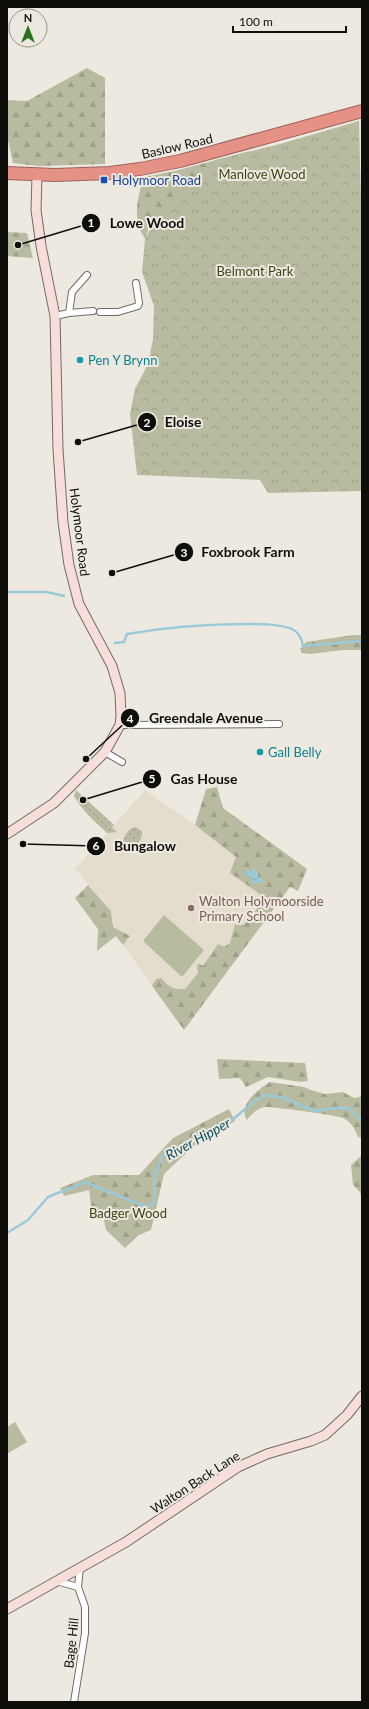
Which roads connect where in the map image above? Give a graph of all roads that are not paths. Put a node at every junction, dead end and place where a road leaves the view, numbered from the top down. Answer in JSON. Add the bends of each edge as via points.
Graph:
{"nodes":[{"id":1,"x":362,"y":111,"type":"edge"},
{"id":2,"x":7,"y":173,"type":"edge"},
{"id":3,"x":37,"y":175,"type":"junction"},
{"id":4,"x":86,"y":275,"type":"dead end"},
{"id":5,"x":136,"y":283,"type":"dead end"},
{"id":6,"x":93,"y":311,"type":"dead end"},
{"id":7,"x":100,"y":312,"type":"dead end"},
{"id":8,"x":69,"y":313,"type":"junction"},
{"id":9,"x":55,"y":316,"type":"junction"},
{"id":10,"x":279,"y":724,"type":"dead end"},
{"id":11,"x":120,"y":725,"type":"junction"},
{"id":12,"x":105,"y":752,"type":"junction"},
{"id":13,"x":122,"y":762,"type":"dead end"},
{"id":14,"x":7,"y":834,"type":"edge"},
{"id":15,"x":362,"y":1396,"type":"edge"},
{"id":16,"x":80,"y":1567,"type":"junction"},
{"id":17,"x":54,"y":1580,"type":"junction"},
{"id":18,"x":78,"y":1587,"type":"junction"},
{"id":19,"x":7,"y":1608,"type":"edge"},
{"id":20,"x":74,"y":1702,"type":"edge"}],
"edges":[{"from":1,"to":3,"type":"highway","name":"Baslow Road","via":[[180,161],[140,169],[89,174]]},
{"from":2,"to":3,"type":"highway","name":"Baslow Road"},
{"from":3,"to":9,"type":"street","name":"Holymoor Road","via":[[36,210]]},
{"from":4,"to":8,"type":"street","via":[[72,292]]},
{"from":5,"to":7,"type":"street","via":[[138,306],[118,312]]},
{"from":6,"to":8,"type":"street"},
{"from":8,"to":9,"type":"street"},
{"from":9,"to":11,"type":"street","name":"Holymoor Road","via":[[58,449],[69,565],[79,604],[112,666],[120,693]]},
{"from":10,"to":11,"type":"street"},
{"from":11,"to":12,"type":"street","name":"Holymoor Road"},
{"from":12,"to":13,"type":"street"},
{"from":12,"to":14,"type":"street","name":"Holymoor Road","via":[[54,802]]},
{"from":15,"to":16,"type":"street","name":"Walton Back Lane","via":[[347,1415],[325,1435],[267,1454],[238,1467],[136,1535]]},
{"from":16,"to":17,"type":"street","name":"Walton Back Lane"},
{"from":16,"to":18,"type":"street","name":"Bage Hill"},
{"from":17,"to":18,"type":"street"},
{"from":17,"to":19,"type":"street","name":"Walton Back Lane"},
{"from":18,"to":20,"type":"street","name":"Bage Hill","via":[[85,1613]]}]}
